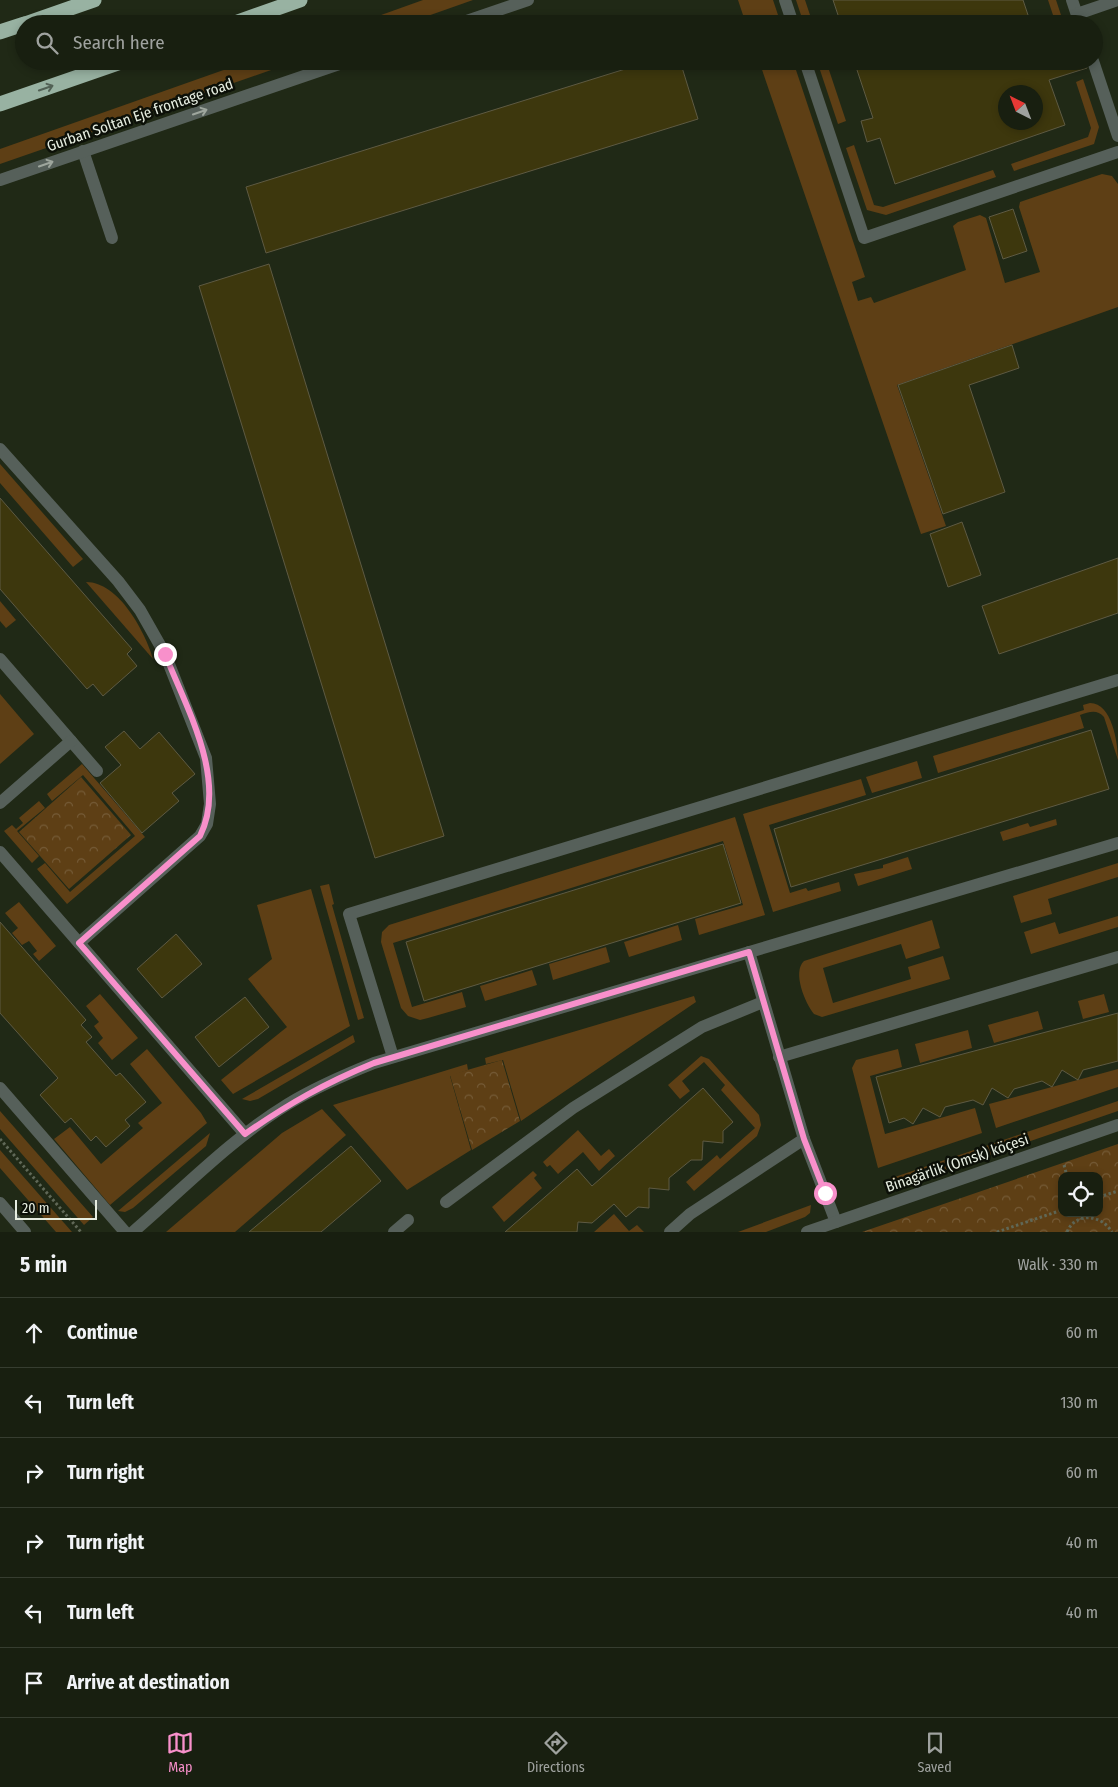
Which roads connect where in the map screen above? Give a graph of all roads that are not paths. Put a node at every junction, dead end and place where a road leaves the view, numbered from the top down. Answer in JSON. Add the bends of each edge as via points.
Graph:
{"nodes":[{"id":1,"x":94,"y":0,"type":"edge"},
{"id":2,"x":300,"y":0,"type":"edge"},
{"id":3,"x":528,"y":0,"type":"edge"},
{"id":4,"x":785,"y":0,"type":"edge"},
{"id":5,"x":1072,"y":0,"type":"edge"},
{"id":6,"x":1118,"y":0,"type":"edge"},
{"id":7,"x":50,"y":15,"type":"edge"},
{"id":8,"x":258,"y":15,"type":"edge"},
{"id":9,"x":484,"y":15,"type":"edge"},
{"id":10,"x":790,"y":15,"type":"edge"},
{"id":11,"x":1077,"y":15,"type":"edge"},
{"id":12,"x":1086,"y":15,"type":"edge"},
{"id":13,"x":15,"y":27,"type":"edge"},
{"id":14,"x":0,"y":32,"type":"edge"},
{"id":15,"x":98,"y":70,"type":"edge"},
{"id":16,"x":322,"y":70,"type":"edge"},
{"id":17,"x":808,"y":70,"type":"edge"},
{"id":18,"x":1096,"y":70,"type":"edge"},
{"id":19,"x":0,"y":104,"type":"edge"},
{"id":20,"x":1118,"y":136,"type":"edge"},
{"id":21,"x":83,"y":152,"type":"junction"},
{"id":22,"x":1118,"y":152,"type":"edge"},
{"id":23,"x":0,"y":180,"type":"edge"},
{"id":24,"x":112,"y":238,"type":"dead end"},
{"id":25,"x":0,"y":449,"type":"edge"},
{"id":26,"x":0,"y":659,"type":"edge"},
{"id":27,"x":1118,"y":680,"type":"edge"},
{"id":28,"x":71,"y":741,"type":"junction"},
{"id":29,"x":97,"y":770,"type":"dead end"},
{"id":30,"x":0,"y":803,"type":"edge"},
{"id":31,"x":1118,"y":843,"type":"edge"},
{"id":32,"x":0,"y":852,"type":"edge"},
{"id":33,"x":79,"y":943,"type":"junction"},
{"id":34,"x":749,"y":952,"type":"junction"},
{"id":35,"x":1118,"y":957,"type":"edge"},
{"id":36,"x":763,"y":1002,"type":"junction"},
{"id":37,"x":394,"y":1057,"type":"junction"},
{"id":38,"x":779,"y":1057,"type":"junction"},
{"id":39,"x":0,"y":1088,"type":"edge"},
{"id":40,"x":1118,"y":1125,"type":"edge"},
{"id":41,"x":245,"y":1134,"type":"junction"},
{"id":42,"x":804,"y":1139,"type":"junction"},
{"id":43,"x":446,"y":1202,"type":"dead end"},
{"id":44,"x":0,"y":1203,"type":"edge"},
{"id":45,"x":408,"y":1220,"type":"dead end"},
{"id":46,"x":836,"y":1222,"type":"junction"},
{"id":47,"x":25,"y":1232,"type":"edge"},
{"id":48,"x":125,"y":1232,"type":"edge"},
{"id":49,"x":133,"y":1232,"type":"edge"},
{"id":50,"x":394,"y":1232,"type":"edge"},
{"id":51,"x":670,"y":1232,"type":"edge"},
{"id":52,"x":807,"y":1232,"type":"edge"}],
"edges":[{"from":1,"to":7,"type":"highway"},
{"from":2,"to":8,"type":"highway"},
{"from":3,"to":9,"type":"street"},
{"from":4,"to":10,"type":"street"},
{"from":5,"to":11,"type":"street"},
{"from":6,"to":12,"type":"street"},
{"from":13,"to":14,"type":"highway"},
{"from":19,"to":15,"type":"highway","one_way":true},
{"from":21,"to":16,"type":"street","name":"Gurban Soltan Eje frontage road","one_way":true},
{"from":17,"to":22,"type":"street","via":[[864,238]]},
{"from":18,"to":20,"type":"street"},
{"from":23,"to":21,"type":"street","name":"Gurban Soltan Eje frontage road","one_way":true},
{"from":21,"to":24,"type":"street"},
{"from":25,"to":33,"type":"street","via":[[140,610],[165,654],[206,758],[210,804],[200,836]]},
{"from":26,"to":28,"type":"street"},
{"from":27,"to":37,"type":"street","via":[[349,914]]},
{"from":28,"to":29,"type":"street"},
{"from":28,"to":30,"type":"street"},
{"from":31,"to":34,"type":"street"},
{"from":32,"to":33,"type":"street"},
{"from":33,"to":41,"type":"street"},
{"from":34,"to":36,"type":"street"},
{"from":34,"to":37,"type":"street"},
{"from":35,"to":38,"type":"street"},
{"from":36,"to":38,"type":"street"},
{"from":36,"to":43,"type":"street","via":[[702,1027],[581,1102]]},
{"from":37,"to":41,"type":"street","via":[[327,1082]]},
{"from":38,"to":42,"type":"street"},
{"from":39,"to":48,"type":"street"},
{"from":40,"to":46,"type":"street","name":"Binagärlik (Omsk) köçesi"},
{"from":41,"to":49,"type":"street"},
{"from":42,"to":46,"type":"street"},
{"from":42,"to":51,"type":"street","via":[[690,1214]]},
{"from":44,"to":47,"type":"street"},
{"from":45,"to":50,"type":"street"},
{"from":46,"to":52,"type":"street","name":"Binagärlik (Omsk) köçesi"}]}
